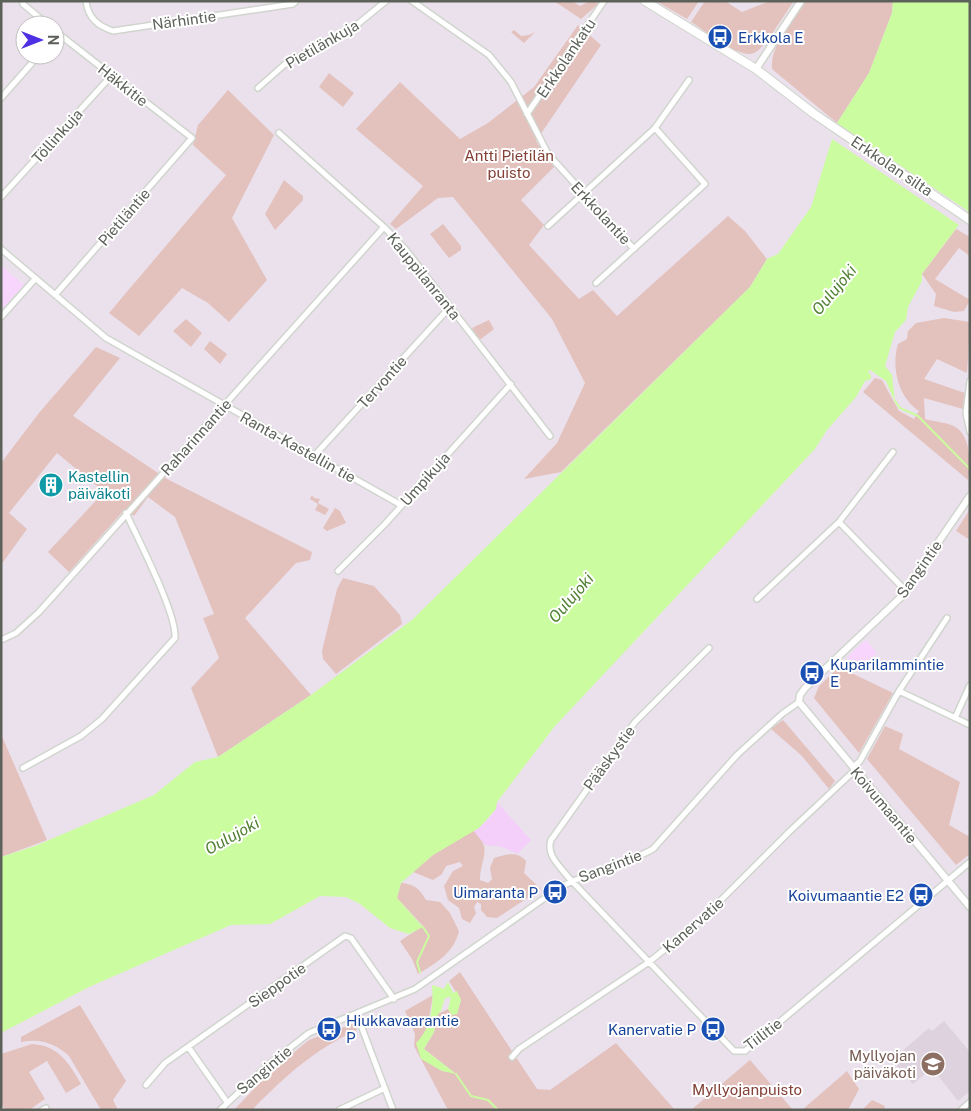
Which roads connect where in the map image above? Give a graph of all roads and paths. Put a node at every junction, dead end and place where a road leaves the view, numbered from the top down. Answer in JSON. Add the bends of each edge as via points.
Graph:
{"nodes":[{"id":1,"x":86,"y":1,"type":"edge"},
{"id":2,"x":296,"y":1,"type":"edge"},
{"id":3,"x":386,"y":1,"type":"edge"},
{"id":4,"x":412,"y":1,"type":"edge"},
{"id":5,"x":604,"y":1,"type":"edge"},
{"id":6,"x":645,"y":1,"type":"edge"},
{"id":7,"x":801,"y":1,"type":"edge"},
{"id":8,"x":23,"y":4,"type":"dead end"},
{"id":9,"x":36,"y":15,"type":"edge"},
{"id":10,"x":65,"y":40,"type":"edge"},
{"id":11,"x":30,"y":65,"type":"edge"},
{"id":12,"x":756,"y":69,"type":"junction"},
{"id":13,"x":112,"y":76,"type":"junction"},
{"id":14,"x":689,"y":80,"type":"dead end"},
{"id":15,"x":258,"y":88,"type":"dead end"},
{"id":16,"x":1,"y":98,"type":"edge"},
{"id":17,"x":527,"y":114,"type":"junction"},
{"id":18,"x":655,"y":128,"type":"junction"},
{"id":19,"x":279,"y":133,"type":"dead end"},
{"id":20,"x":192,"y":138,"type":"joint"},
{"id":21,"x":583,"y":195,"type":"junction"},
{"id":22,"x":1,"y":197,"type":"edge"},
{"id":23,"x":970,"y":220,"type":"edge"},
{"id":24,"x":548,"y":226,"type":"dead end"},
{"id":25,"x":384,"y":227,"type":"junction"},
{"id":26,"x":1,"y":249,"type":"edge"},
{"id":27,"x":634,"y":249,"type":"junction"},
{"id":28,"x":35,"y":279,"type":"junction"},
{"id":29,"x":596,"y":283,"type":"dead end"},
{"id":30,"x":55,"y":295,"type":"junction"},
{"id":31,"x":450,"y":307,"type":"junction"},
{"id":32,"x":1,"y":317,"type":"edge"},
{"id":33,"x":970,"y":381,"type":"edge"},
{"id":34,"x":511,"y":384,"type":"junction"},
{"id":35,"x":224,"y":405,"type":"junction"},
{"id":36,"x":970,"y":432,"type":"edge"},
{"id":37,"x":550,"y":436,"type":"dead end"},
{"id":38,"x":893,"y":452,"type":"dead end"},
{"id":39,"x":314,"y":456,"type":"junction"},
{"id":40,"x":970,"y":496,"type":"edge"},
{"id":41,"x":402,"y":505,"type":"junction"},
{"id":42,"x":126,"y":513,"type":"junction"},
{"id":43,"x":839,"y":522,"type":"junction"},
{"id":44,"x":338,"y":571,"type":"dead end"},
{"id":45,"x":906,"y":591,"type":"junction"},
{"id":46,"x":757,"y":600,"type":"dead end"},
{"id":47,"x":947,"y":618,"type":"dead end"},
{"id":48,"x":1,"y":640,"type":"edge"},
{"id":49,"x":709,"y":648,"type":"dead end"},
{"id":50,"x":970,"y":685,"type":"edge"},
{"id":51,"x":899,"y":691,"type":"junction"},
{"id":52,"x":799,"y":702,"type":"junction"},
{"id":53,"x":955,"y":718,"type":"junction"},
{"id":54,"x":970,"y":725,"type":"edge"},
{"id":55,"x":23,"y":768,"type":"dead end"},
{"id":56,"x":854,"y":768,"type":"junction"},
{"id":57,"x":970,"y":862,"type":"edge"},
{"id":58,"x":572,"y":881,"type":"junction"},
{"id":59,"x":948,"y":881,"type":"junction"},
{"id":60,"x":970,"y":907,"type":"edge"},
{"id":61,"x":649,"y":962,"type":"junction"},
{"id":62,"x":394,"y":999,"type":"junction"},
{"id":63,"x":357,"y":1014,"type":"junction"},
{"id":64,"x":189,"y":1048,"type":"junction"},
{"id":65,"x":512,"y":1057,"type":"dead end"},
{"id":66,"x":146,"y":1085,"type":"dead end"},
{"id":67,"x":385,"y":1088,"type":"junction"},
{"id":68,"x":227,"y":1102,"type":"junction"},
{"id":69,"x":970,"y":1102,"type":"edge"},
{"id":70,"x":220,"y":1110,"type":"edge"},
{"id":71,"x":339,"y":1110,"type":"edge"},
{"id":72,"x":393,"y":1110,"type":"edge"},
{"id":73,"x":961,"y":1110,"type":"edge"}],
"edges":[{"from":1,"to":2,"type":"street","name":"Närhintie","via":[[91,17],[100,27],[112,31]]},
{"from":3,"to":15,"type":"street","name":"Pietilänkuja","via":[[359,23],[284,65]]},
{"from":4,"to":17,"type":"street","name":"Erkkolantie","via":[[489,55],[511,82]]},
{"from":5,"to":17,"type":"street","name":"Erkkolankatu"},
{"from":6,"to":12,"type":"main road","name":"Erkkolan silta"},
{"from":7,"to":12,"type":"street"},
{"from":8,"to":9,"type":"street"},
{"from":10,"to":13,"type":"street","name":"Häkkitie"},
{"from":11,"to":16,"type":"street"},
{"from":12,"to":23,"type":"main road","name":"Erkkolan silta","via":[[813,113]]},
{"from":13,"to":20,"type":"street","name":"Häkkitie"},
{"from":13,"to":22,"type":"street","name":"Töllinkuja"},
{"from":14,"to":18,"type":"street"},
{"from":17,"to":21,"type":"street","name":"Erkkolantie","via":[[548,154]]},
{"from":18,"to":21,"type":"street"},
{"from":18,"to":27,"type":"street","via":[[705,184]]},
{"from":19,"to":25,"type":"street","name":"Kauppilanranta"},
{"from":20,"to":30,"type":"street","name":"Pietiläntie"},
{"from":21,"to":24,"type":"street"},
{"from":21,"to":27,"type":"street","name":"Erkkolantie"},
{"from":25,"to":31,"type":"street","name":"Kauppilanranta"},
{"from":25,"to":35,"type":"street","name":"Raharinnantie"},
{"from":26,"to":28,"type":"street","name":"Ranta-Kastellin tie"},
{"from":27,"to":29,"type":"street"},
{"from":28,"to":30,"type":"street","name":"Ranta-Kastellin tie"},
{"from":28,"to":32,"type":"street"},
{"from":30,"to":35,"type":"street","name":"Ranta-Kastellin tie","via":[[106,338]]},
{"from":31,"to":34,"type":"street","name":"Kauppilanranta"},
{"from":31,"to":39,"type":"street","name":"Tervontie"},
{"from":33,"to":36,"type":"street","via":[[966,412]]},
{"from":34,"to":37,"type":"street","name":"Kauppilanranta"},
{"from":34,"to":41,"type":"street","name":"Umpikuja"},
{"from":35,"to":39,"type":"street","name":"Ranta-Kastellin tie"},
{"from":35,"to":42,"type":"street","name":"Raharinnantie"},
{"from":38,"to":43,"type":"street"},
{"from":39,"to":41,"type":"street","name":"Ranta-Kastellin tie"},
{"from":40,"to":45,"type":"street","name":"Sangintie"},
{"from":41,"to":44,"type":"street","name":"Umpikuja"},
{"from":42,"to":48,"type":"street","name":"Raharinnantie","via":[[39,612],[16,633]]},
{"from":42,"to":55,"type":"street","via":[[165,600],[176,629],[175,638],[102,719],[81,736]]},
{"from":43,"to":45,"type":"street"},
{"from":43,"to":46,"type":"street"},
{"from":45,"to":52,"type":"street","name":"Sangintie","via":[[811,682],[800,694]]},
{"from":47,"to":51,"type":"street","name":"Kanervatie"},
{"from":49,"to":58,"type":"street","name":"Pääskystie","via":[[635,722],[551,840],[550,853]]},
{"from":50,"to":53,"type":"street"},
{"from":51,"to":53,"type":"street"},
{"from":51,"to":56,"type":"street","name":"Kanervatie"},
{"from":52,"to":56,"type":"street","name":"Koivumaantie"},
{"from":52,"to":58,"type":"street","name":"Sangintie","via":[[737,755],[652,849]]},
{"from":53,"to":54,"type":"street"},
{"from":56,"to":59,"type":"street","name":"Koivumaantie"},
{"from":56,"to":61,"type":"street","name":"Kanervatie","via":[[699,922]]},
{"from":57,"to":59,"type":"street","name":"Tiilitie"},
{"from":58,"to":61,"type":"street","name":"Tiilitie"},
{"from":58,"to":62,"type":"street","name":"Sangintie","via":[[415,989]]},
{"from":59,"to":60,"type":"street","name":"Koivumaantie"},
{"from":59,"to":61,"type":"street","name":"Tiilitie","via":[[745,1051],[734,1051]]},
{"from":61,"to":65,"type":"street","name":"Kanervatie","via":[[519,1049]]},
{"from":62,"to":63,"type":"street","name":"Sangintie"},
{"from":62,"to":64,"type":"street","name":"Sieppotie","via":[[351,938],[345,936]]},
{"from":63,"to":67,"type":"street"},
{"from":63,"to":68,"type":"street","name":"Sangintie","via":[[310,1033]]},
{"from":64,"to":66,"type":"street","name":"Sieppotie","via":[[165,1063]]},
{"from":64,"to":68,"type":"street"},
{"from":67,"to":71,"type":"street"},
{"from":67,"to":72,"type":"street"},
{"from":68,"to":70,"type":"street","name":"Sangintie"},
{"from":69,"to":73,"type":"street"}]}
